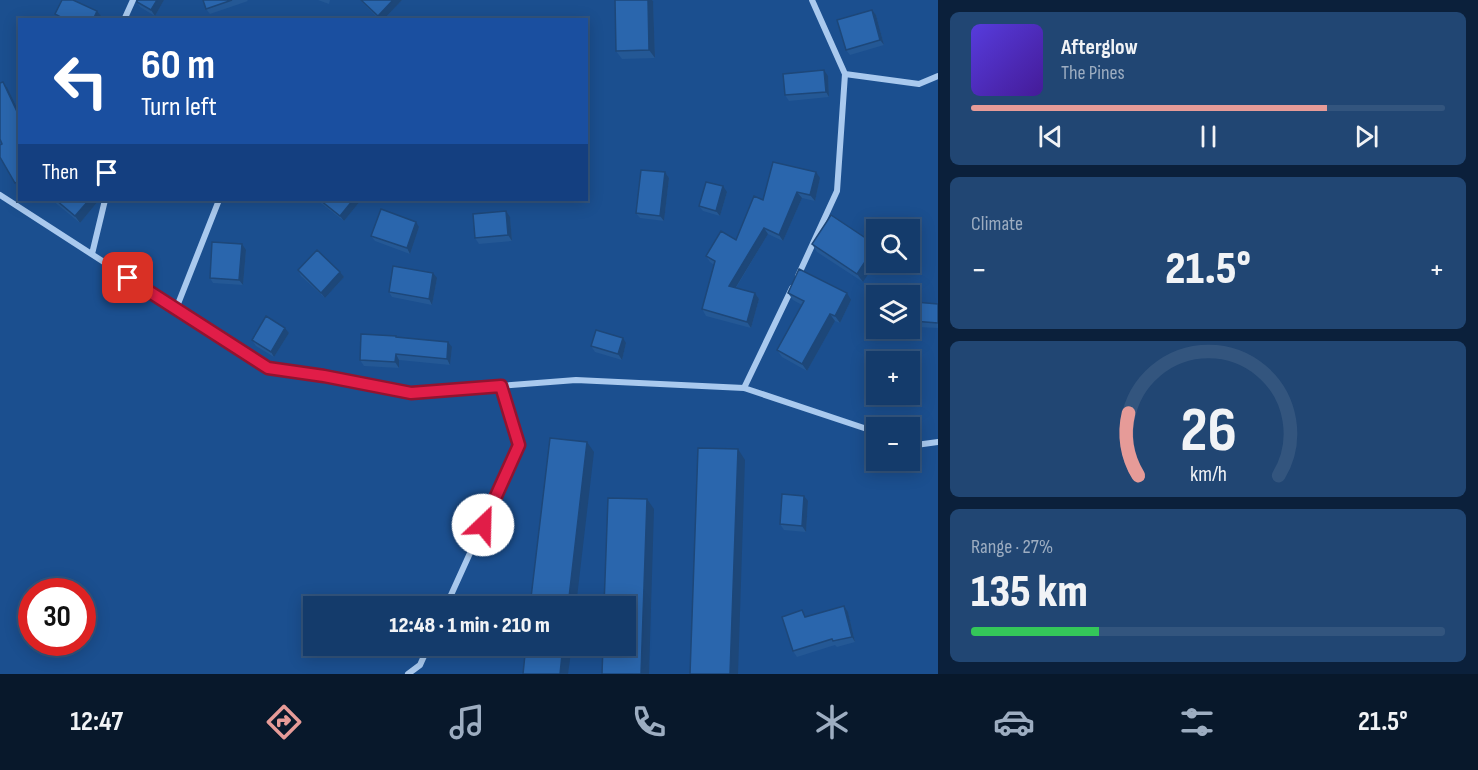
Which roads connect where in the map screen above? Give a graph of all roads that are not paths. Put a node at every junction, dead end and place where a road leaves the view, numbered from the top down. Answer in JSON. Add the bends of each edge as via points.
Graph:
{"nodes":[{"id":1,"x":133,"y":0,"type":"edge"},
{"id":2,"x":812,"y":0,"type":"edge"},
{"id":3,"x":125,"y":18,"type":"edge"},
{"id":4,"x":845,"y":74,"type":"junction"},
{"id":5,"x":938,"y":76,"type":"edge"},
{"id":6,"x":0,"y":195,"type":"edge"},
{"id":7,"x":105,"y":201,"type":"edge"},
{"id":8,"x":219,"y":201,"type":"edge"},
{"id":9,"x":92,"y":255,"type":"junction"},
{"id":10,"x":176,"y":309,"type":"junction"},
{"id":11,"x":501,"y":386,"type":"junction"},
{"id":12,"x":744,"y":388,"type":"junction"},
{"id":13,"x":866,"y":429,"type":"edge"},
{"id":14,"x":938,"y":442,"type":"edge"},
{"id":15,"x":920,"y":444,"type":"edge"},
{"id":16,"x":451,"y":596,"type":"edge"},
{"id":17,"x":424,"y":656,"type":"edge"},
{"id":18,"x":408,"y":674,"type":"edge"}],
"edges":[{"from":1,"to":3,"type":"street"},
{"from":2,"to":4,"type":"street"},
{"from":4,"to":5,"type":"street","via":[[920,84]]},
{"from":4,"to":12,"type":"street","via":[[837,191]]},
{"from":6,"to":9,"type":"street"},
{"from":7,"to":9,"type":"street"},
{"from":8,"to":10,"type":"street"},
{"from":9,"to":10,"type":"street"},
{"from":10,"to":11,"type":"street","via":[[268,368],[411,393]]},
{"from":11,"to":12,"type":"street","via":[[576,380]]},
{"from":11,"to":16,"type":"street","via":[[519,445]]},
{"from":12,"to":13,"type":"street"},
{"from":14,"to":15,"type":"street"},
{"from":17,"to":18,"type":"street"}]}
